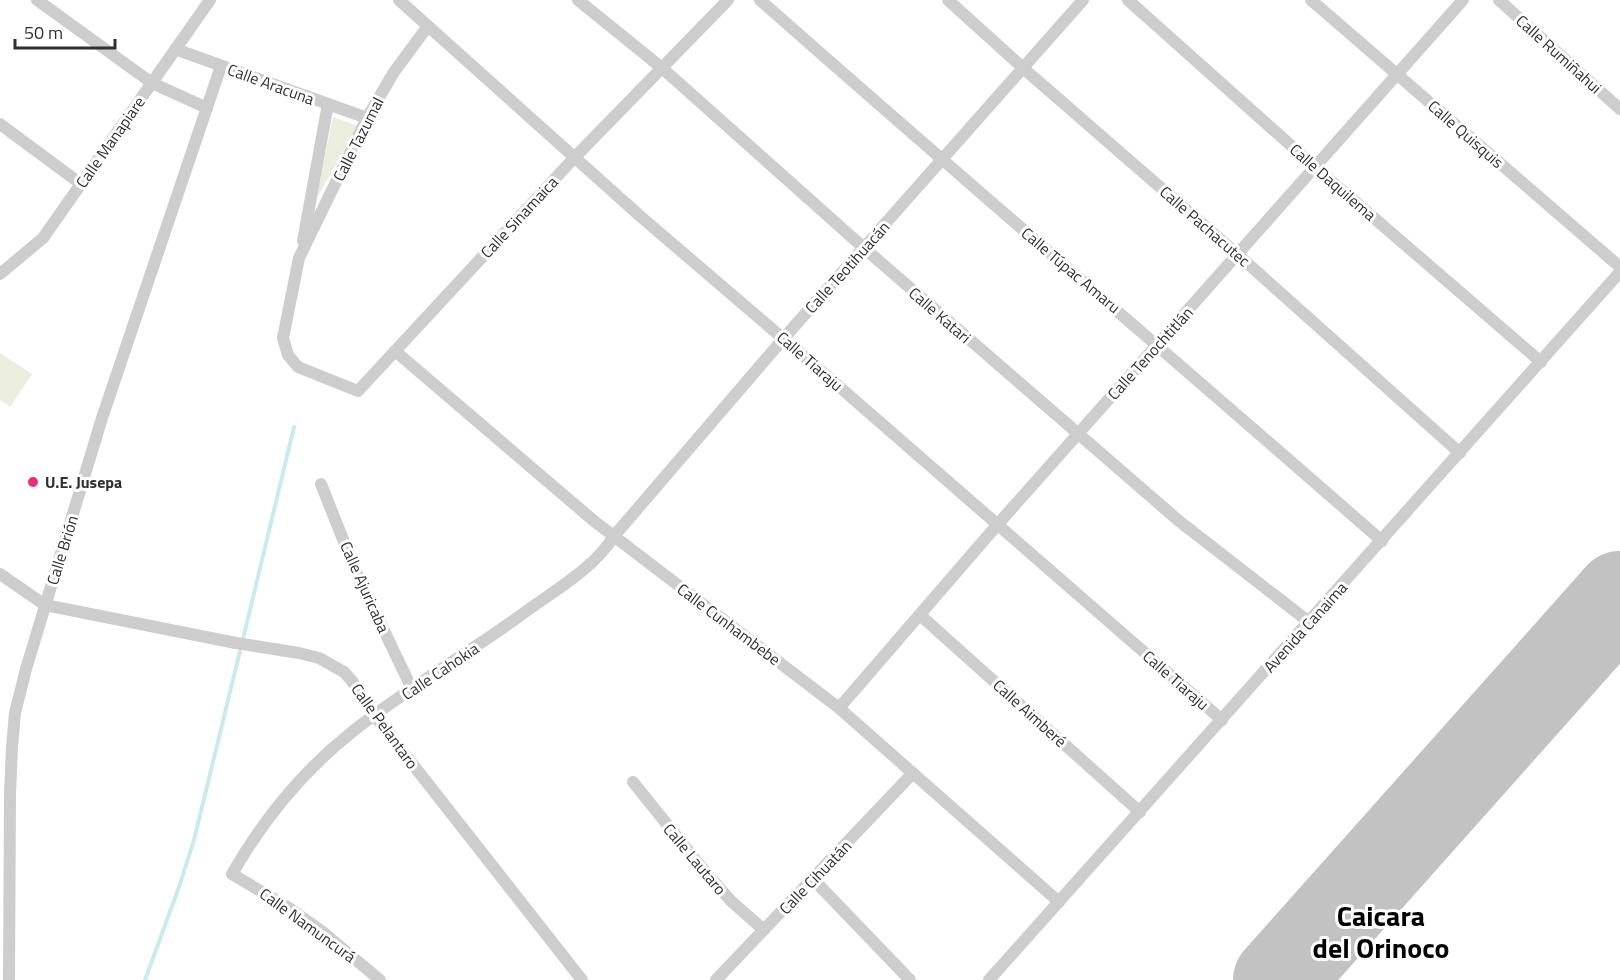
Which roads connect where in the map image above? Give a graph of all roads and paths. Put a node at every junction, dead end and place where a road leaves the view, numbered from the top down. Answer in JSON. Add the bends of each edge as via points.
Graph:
{"nodes":[{"id":1,"x":37,"y":0,"type":"edge"},
{"id":2,"x":210,"y":0,"type":"edge"},
{"id":3,"x":399,"y":0,"type":"edge"},
{"id":4,"x":578,"y":0,"type":"edge"},
{"id":5,"x":728,"y":0,"type":"edge"},
{"id":6,"x":760,"y":0,"type":"edge"},
{"id":7,"x":948,"y":0,"type":"edge"},
{"id":8,"x":1083,"y":0,"type":"edge"},
{"id":9,"x":1128,"y":0,"type":"edge"},
{"id":10,"x":1311,"y":0,"type":"edge"},
{"id":11,"x":1463,"y":0,"type":"edge"},
{"id":12,"x":1498,"y":0,"type":"edge"},
{"id":13,"x":428,"y":26,"type":"junction"},
{"id":14,"x":175,"y":49,"type":"junction"},
{"id":15,"x":221,"y":66,"type":"junction"},
{"id":16,"x":662,"y":68,"type":"junction"},
{"id":17,"x":1023,"y":68,"type":"junction"},
{"id":18,"x":1397,"y":74,"type":"junction"},
{"id":19,"x":152,"y":83,"type":"junction"},
{"id":20,"x":328,"y":104,"type":"junction"},
{"id":21,"x":207,"y":108,"type":"junction"},
{"id":22,"x":1620,"y":109,"type":"edge"},
{"id":23,"x":367,"y":118,"type":"junction"},
{"id":24,"x":0,"y":124,"type":"edge"},
{"id":25,"x":574,"y":157,"type":"junction"},
{"id":26,"x":942,"y":160,"type":"junction"},
{"id":27,"x":1315,"y":167,"type":"junction"},
{"id":28,"x":81,"y":184,"type":"junction"},
{"id":29,"x":864,"y":248,"type":"junction"},
{"id":30,"x":1237,"y":254,"type":"junction"},
{"id":31,"x":299,"y":258,"type":"junction"},
{"id":32,"x":1620,"y":267,"type":"edge"},
{"id":33,"x":1620,"y":272,"type":"edge"},
{"id":34,"x":0,"y":274,"type":"edge"},
{"id":35,"x":784,"y":338,"type":"junction"},
{"id":36,"x":1158,"y":344,"type":"junction"},
{"id":37,"x":395,"y":351,"type":"junction"},
{"id":38,"x":1541,"y":362,"type":"junction"},
{"id":39,"x":298,"y":367,"type":"joint"},
{"id":40,"x":1077,"y":434,"type":"junction"},
{"id":41,"x":1460,"y":453,"type":"junction"},
{"id":42,"x":321,"y":484,"type":"dead end"},
{"id":43,"x":998,"y":524,"type":"junction"},
{"id":44,"x":614,"y":536,"type":"junction"},
{"id":45,"x":1382,"y":541,"type":"junction"},
{"id":46,"x":0,"y":574,"type":"edge"},
{"id":47,"x":45,"y":605,"type":"junction"},
{"id":48,"x":920,"y":615,"type":"junction"},
{"id":49,"x":1309,"y":622,"type":"junction"},
{"id":50,"x":412,"y":689,"type":"junction"},
{"id":51,"x":839,"y":708,"type":"junction"},
{"id":52,"x":374,"y":716,"type":"junction"},
{"id":53,"x":1222,"y":720,"type":"junction"},
{"id":54,"x":913,"y":773,"type":"junction"},
{"id":55,"x":633,"y":782,"type":"dead end"},
{"id":56,"x":1140,"y":812,"type":"junction"},
{"id":57,"x":232,"y":874,"type":"joint"},
{"id":58,"x":813,"y":879,"type":"junction"},
{"id":59,"x":1059,"y":902,"type":"junction"},
{"id":60,"x":764,"y":930,"type":"junction"},
{"id":61,"x":722,"y":978,"type":"edge"},
{"id":62,"x":9,"y":980,"type":"edge"},
{"id":63,"x":380,"y":980,"type":"edge"},
{"id":64,"x":582,"y":980,"type":"edge"},
{"id":65,"x":910,"y":980,"type":"edge"},
{"id":66,"x":989,"y":980,"type":"edge"}],
"edges":[{"from":1,"to":19,"type":"street"},
{"from":2,"to":14,"type":"street","name":"Calle Manapiare"},
{"from":3,"to":13,"type":"street","name":"Calle Tiaraju"},
{"from":4,"to":16,"type":"street","name":"Calle Katari"},
{"from":5,"to":16,"type":"street","name":"Calle Sinamaica"},
{"from":6,"to":26,"type":"street","name":"Calle Túpac Amaru"},
{"from":7,"to":17,"type":"street","name":"Calle Pachacutec"},
{"from":8,"to":17,"type":"street","name":"Calle Teotihuacán"},
{"from":9,"to":27,"type":"street","name":"Calle Daquilema"},
{"from":10,"to":18,"type":"street","name":"Calle Quisquis"},
{"from":11,"to":18,"type":"street","name":"Calle Tenochtitlán"},
{"from":12,"to":22,"type":"street","name":"Calle Rumiñahui"},
{"from":13,"to":23,"type":"street","name":"Calle Tazumal"},
{"from":13,"to":25,"type":"street","name":"Calle Tiaraju"},
{"from":14,"to":15,"type":"street","name":"Calle Aracuna"},
{"from":14,"to":19,"type":"street","name":"Calle Manapiare"},
{"from":15,"to":20,"type":"street","name":"Calle Aracuna"},
{"from":15,"to":21,"type":"street","name":"Calle Brión"},
{"from":16,"to":25,"type":"street","name":"Calle Sinamaica"},
{"from":16,"to":29,"type":"street","name":"Calle Katari"},
{"from":17,"to":26,"type":"street","name":"Calle Teotihuacán"},
{"from":17,"to":30,"type":"street","name":"Calle Pachacutec"},
{"from":18,"to":27,"type":"street","name":"Calle Tenochtitlán"},
{"from":18,"to":32,"type":"street","name":"Calle Quisquis"},
{"from":19,"to":21,"type":"street"},
{"from":19,"to":28,"type":"street","name":"Calle Manapiare"},
{"from":20,"to":23,"type":"street","name":"Calle Aracuna"},
{"from":20,"to":31,"type":"street","name":"Calle Tazumal"},
{"from":21,"to":47,"type":"street","name":"Calle Brión","via":[[102,418]]},
{"from":23,"to":31,"type":"street","name":"Calle Tazumal"},
{"from":24,"to":28,"type":"street"},
{"from":25,"to":35,"type":"street","name":"Calle Tiaraju"},
{"from":25,"to":37,"type":"street","name":"Calle Sinamaica"},
{"from":26,"to":29,"type":"street","name":"Calle Teotihuacán"},
{"from":26,"to":36,"type":"street","name":"Calle Túpac Amaru"},
{"from":27,"to":30,"type":"street","name":"Calle Tenochtitlán"},
{"from":27,"to":38,"type":"street","name":"Calle Daquilema"},
{"from":28,"to":34,"type":"street","name":"Calle Manapiare","via":[[43,238]]},
{"from":29,"to":35,"type":"street","name":"Calle Teotihuacán"},
{"from":29,"to":40,"type":"street","name":"Calle Katari"},
{"from":30,"to":36,"type":"street","name":"Calle Tenochtitlán"},
{"from":30,"to":41,"type":"street","name":"Calle Pachacutec"},
{"from":31,"to":39,"type":"street","name":"Calle Tazumal","via":[[283,338],[288,355]]},
{"from":33,"to":38,"type":"street","name":"Avenida Canaima"},
{"from":35,"to":43,"type":"street","name":"Calle Tiaraju"},
{"from":35,"to":44,"type":"street","name":"Calle Teotihuacán"},
{"from":36,"to":40,"type":"street","name":"Calle Tenochtitlán"},
{"from":36,"to":45,"type":"street","name":"Calle Túpac Amaru"},
{"from":37,"to":39,"type":"street","name":"Calle Sinamaica","via":[[358,391]]},
{"from":37,"to":44,"type":"street","name":"Calle Cunhambebe"},
{"from":38,"to":41,"type":"street","name":"Avenida Canaima"},
{"from":40,"to":43,"type":"street","name":"Calle Tenochtitlán"},
{"from":40,"to":49,"type":"street","name":"Calle Katari","via":[[1194,533]]},
{"from":41,"to":45,"type":"street","name":"Avenida Canaima"},
{"from":42,"to":50,"type":"street","name":"Calle Ajuricaba","via":[[356,572]]},
{"from":43,"to":48,"type":"street","name":"Calle Tenochtitlán"},
{"from":43,"to":53,"type":"street","name":"Calle Tiaraju"},
{"from":44,"to":50,"type":"street","name":"Calle Cahokia","via":[[595,561]]},
{"from":44,"to":51,"type":"street","name":"Calle Cunhambebe"},
{"from":45,"to":49,"type":"street","name":"Avenida Canaima"},
{"from":46,"to":47,"type":"street","name":"Calle Pelantaro"},
{"from":47,"to":52,"type":"street","name":"Calle Pelantaro","via":[[319,658],[344,672]]},
{"from":47,"to":62,"type":"street","name":"Calle Brión","via":[[15,712]]},
{"from":48,"to":51,"type":"street","name":"Calle Tenochtitlán"},
{"from":48,"to":56,"type":"street","name":"Calle Aimberé"},
{"from":49,"to":53,"type":"street","name":"Avenida Canaima"},
{"from":50,"to":52,"type":"street","name":"Calle Cahokia"},
{"from":51,"to":54,"type":"street","name":"Calle Cunhambebe"},
{"from":52,"to":57,"type":"street","name":"Calle Cahokia","via":[[322,758],[295,787],[269,817]]},
{"from":52,"to":64,"type":"street","name":"Calle Pelantaro"},
{"from":53,"to":56,"type":"street","name":"Avenida Canaima"},
{"from":54,"to":58,"type":"street","name":"Calle Cihuatán"},
{"from":54,"to":59,"type":"street","name":"Calle Cunhambebe"},
{"from":55,"to":60,"type":"street","name":"Calle Lautaro","via":[[707,874]]},
{"from":56,"to":59,"type":"street","name":"Avenida Canaima"},
{"from":57,"to":63,"type":"street","name":"Calle Namuncurá","via":[[290,908]]},
{"from":58,"to":60,"type":"street","name":"Calle Cihuatán"},
{"from":58,"to":65,"type":"street"},
{"from":59,"to":66,"type":"street","name":"Avenida Canaima"},
{"from":60,"to":61,"type":"street","name":"Calle Cihuatán"}]}
